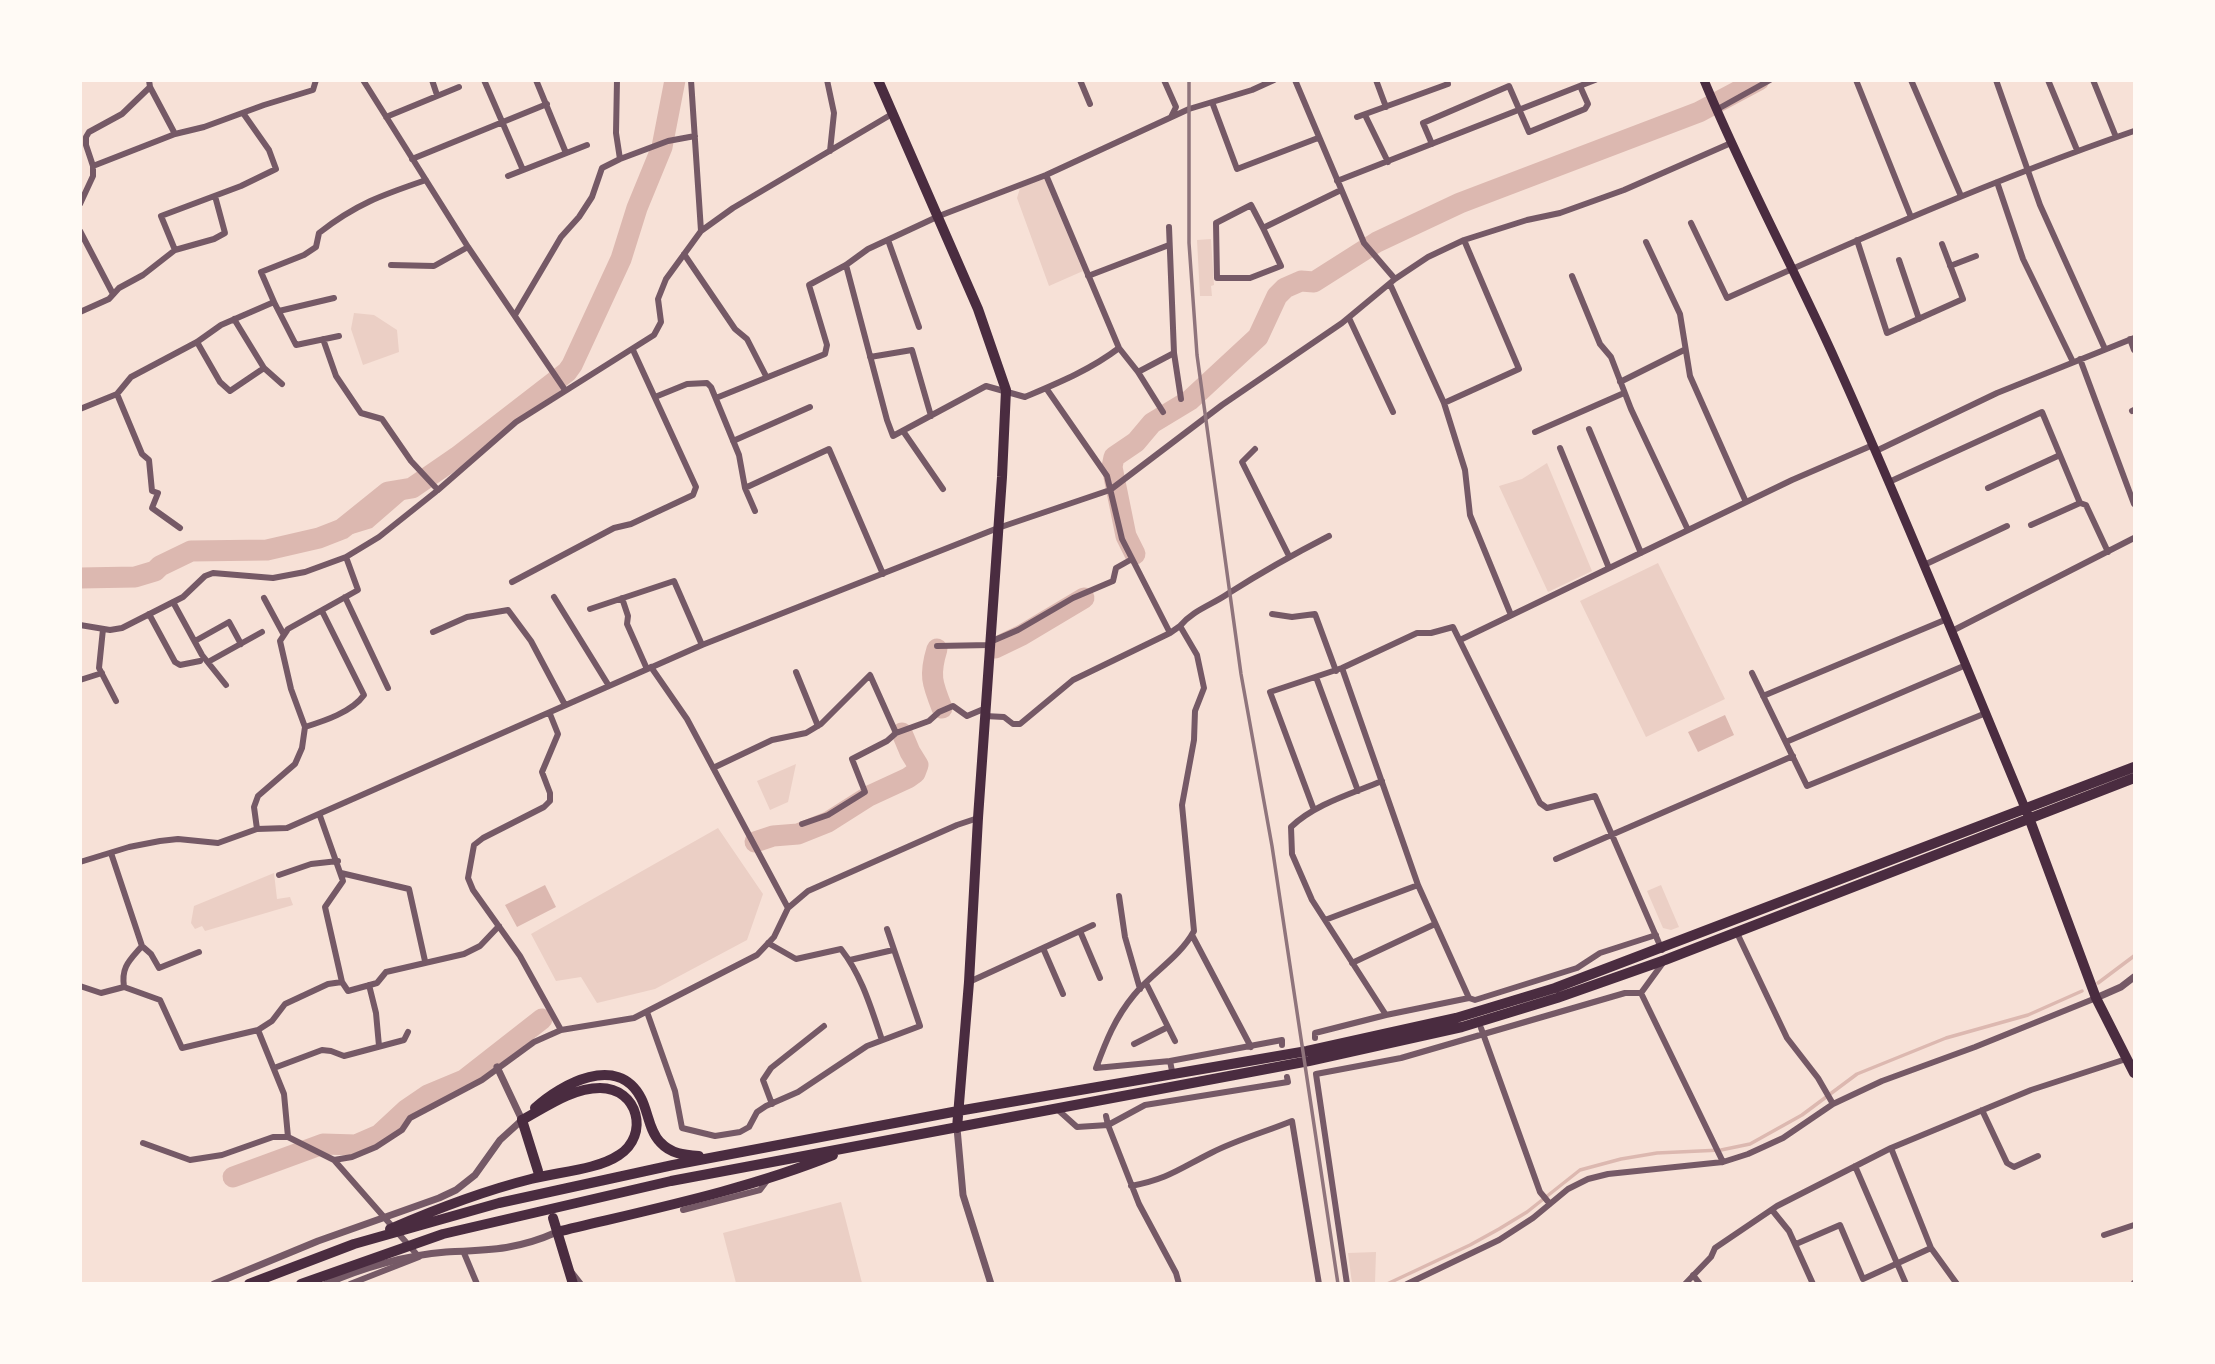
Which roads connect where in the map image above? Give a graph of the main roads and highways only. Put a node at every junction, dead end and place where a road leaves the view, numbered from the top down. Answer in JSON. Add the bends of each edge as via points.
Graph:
{"nodes":[{"id":1,"x":878,"y":80,"type":"edge"},
{"id":2,"x":1704,"y":80,"type":"edge"},
{"id":3,"x":2134,"y":767,"type":"edge"},
{"id":4,"x":2134,"y":778,"type":"edge"},
{"id":5,"x":2025,"y":808,"type":"junction"},
{"id":6,"x":2029,"y":818,"type":"junction"},
{"id":7,"x":1308,"y":1056,"type":"junction"},
{"id":8,"x":1291,"y":1059,"type":"junction"},
{"id":9,"x":2134,"y":1073,"type":"edge"},
{"id":10,"x":958,"y":1111,"type":"junction"},
{"id":11,"x":522,"y":1120,"type":"junction"},
{"id":12,"x":957,"y":1128,"type":"junction"},
{"id":13,"x":853,"y":1147,"type":"junction"},
{"id":14,"x":723,"y":1157,"type":"junction"},
{"id":15,"x":538,"y":1171,"type":"dead end"},
{"id":16,"x":553,"y":1218,"type":"dead end"},
{"id":17,"x":557,"y":1232,"type":"junction"},
{"id":18,"x":354,"y":1244,"type":"junction"},
{"id":19,"x":249,"y":1283,"type":"edge"},
{"id":20,"x":300,"y":1283,"type":"edge"},
{"id":21,"x":573,"y":1283,"type":"edge"}],
"edges":[{"from":1,"to":10,"type":"main road","via":[[978,309],[1006,390]]},
{"from":2,"to":5,"type":"main road","via":[[1889,482]]},
{"from":3,"to":5,"type":"main road"},
{"from":4,"to":6,"type":"main road"},
{"from":5,"to":6,"type":"main road"},
{"from":5,"to":7,"type":"main road","via":[[1505,1004]]},
{"from":6,"to":7,"type":"main road","via":[[1558,998],[1462,1027]]},
{"from":6,"to":9,"type":"main road","via":[[2095,998]]},
{"from":7,"to":8,"type":"main road"},
{"from":8,"to":10,"type":"main road"},
{"from":8,"to":12,"type":"main road"},
{"from":10,"to":12,"type":"main road"},
{"from":10,"to":14,"type":"main road"},
{"from":11,"to":14,"type":"main road","via":[[549,1095],[573,1082],[607,1074],[631,1085],[658,1141],[670,1150]]},
{"from":11,"to":15,"type":"main road"},
{"from":11,"to":18,"type":"main road","via":[[579,1090],[602,1087],[628,1098],[638,1122],[635,1137],[619,1155],[604,1162],[445,1205]]},
{"from":12,"to":13,"type":"main road"},
{"from":13,"to":17,"type":"main road","via":[[771,1176]]},
{"from":13,"to":20,"type":"main road","via":[[671,1181],[443,1234]]},
{"from":14,"to":18,"type":"main road","via":[[499,1203]]},
{"from":16,"to":17,"type":"main road"},
{"from":17,"to":21,"type":"main road"},
{"from":18,"to":19,"type":"main road"}]}
